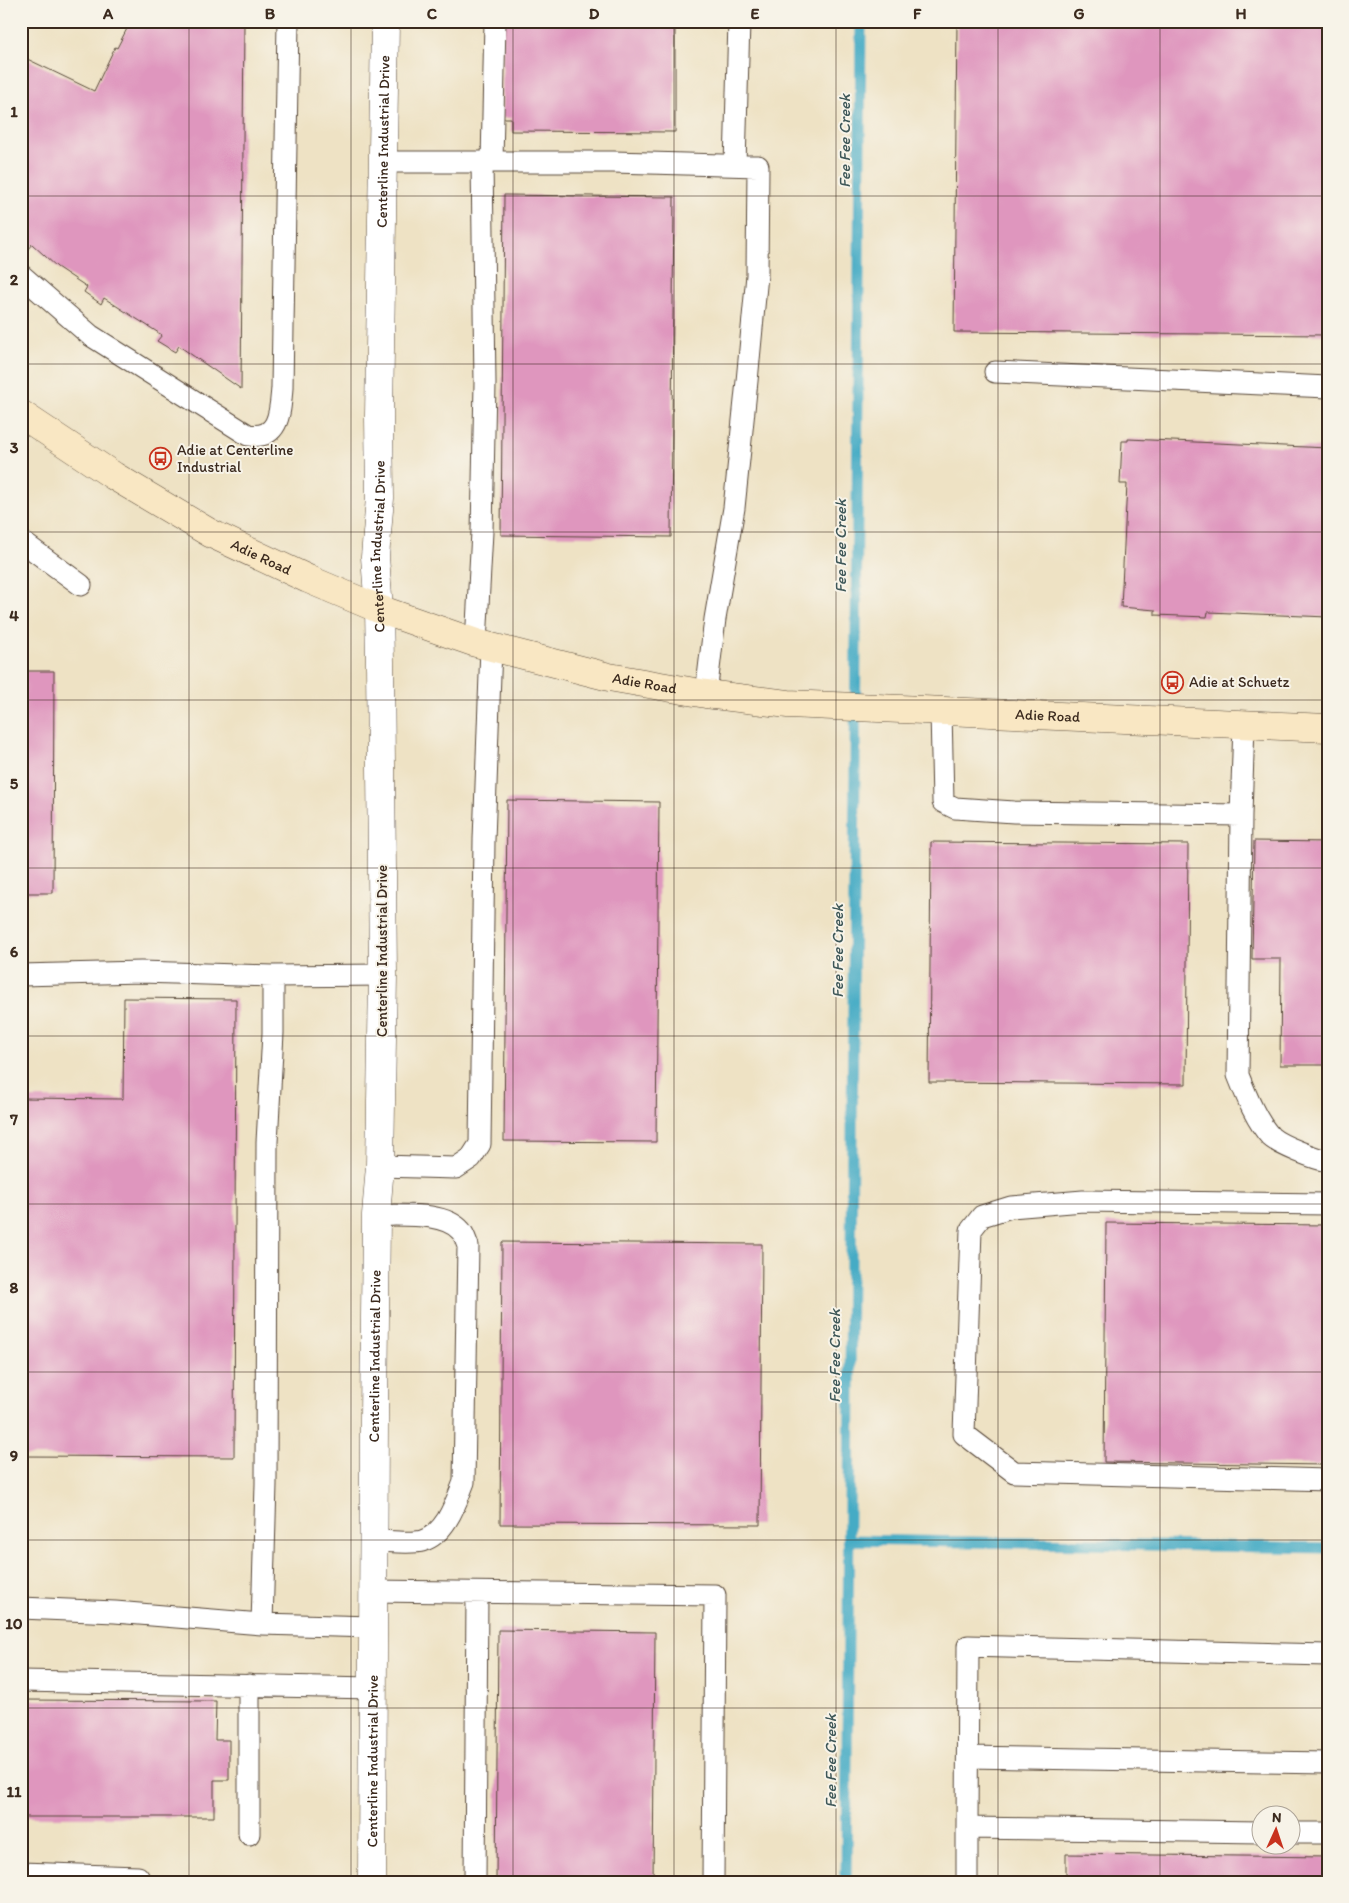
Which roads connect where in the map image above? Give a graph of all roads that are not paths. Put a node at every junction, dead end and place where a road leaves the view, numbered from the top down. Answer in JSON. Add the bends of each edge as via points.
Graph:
{"nodes":[{"id":1,"x":288,"y":21,"type":"edge"},
{"id":2,"x":297,"y":21,"type":"edge"},
{"id":3,"x":385,"y":21,"type":"edge"},
{"id":4,"x":494,"y":21,"type":"edge"},
{"id":5,"x":739,"y":21,"type":"edge"},
{"id":6,"x":383,"y":162,"type":"junction"},
{"id":7,"x":487,"y":162,"type":"junction"},
{"id":8,"x":735,"y":165,"type":"junction"},
{"id":9,"x":21,"y":275,"type":"edge"},
{"id":10,"x":995,"y":372,"type":"dead end"},
{"id":11,"x":1328,"y":387,"type":"edge"},
{"id":12,"x":21,"y":414,"type":"edge"},
{"id":13,"x":21,"y":541,"type":"edge"},
{"id":14,"x":81,"y":585,"type":"dead end"},
{"id":15,"x":379,"y":608,"type":"junction"},
{"id":16,"x":483,"y":645,"type":"junction"},
{"id":17,"x":706,"y":694,"type":"junction"},
{"id":18,"x":942,"y":711,"type":"junction"},
{"id":19,"x":1244,"y":724,"type":"junction"},
{"id":20,"x":1328,"y":728,"type":"edge"},
{"id":21,"x":1241,"y":815,"type":"junction"},
{"id":22,"x":21,"y":975,"type":"edge"},
{"id":23,"x":383,"y":975,"type":"junction"},
{"id":24,"x":274,"y":976,"type":"junction"},
{"id":25,"x":1328,"y":1161,"type":"edge"},
{"id":26,"x":380,"y":1166,"type":"junction"},
{"id":27,"x":1328,"y":1204,"type":"edge"},
{"id":28,"x":376,"y":1215,"type":"junction"},
{"id":29,"x":1328,"y":1480,"type":"edge"},
{"id":30,"x":374,"y":1541,"type":"junction"},
{"id":31,"x":373,"y":1591,"type":"junction"},
{"id":32,"x":477,"y":1593,"type":"junction"},
{"id":33,"x":21,"y":1608,"type":"edge"},
{"id":34,"x":262,"y":1624,"type":"junction"},
{"id":35,"x":372,"y":1627,"type":"junction"},
{"id":36,"x":1328,"y":1655,"type":"edge"},
{"id":37,"x":21,"y":1681,"type":"edge"},
{"id":38,"x":249,"y":1685,"type":"junction"},
{"id":39,"x":373,"y":1688,"type":"junction"},
{"id":40,"x":968,"y":1757,"type":"junction"},
{"id":41,"x":1328,"y":1763,"type":"edge"},
{"id":42,"x":967,"y":1828,"type":"junction"},
{"id":43,"x":1252,"y":1832,"type":"edge"},
{"id":44,"x":1302,"y":1833,"type":"edge"},
{"id":45,"x":1328,"y":1833,"type":"edge"},
{"id":46,"x":249,"y":1834,"type":"dead end"},
{"id":47,"x":21,"y":1873,"type":"edge"},
{"id":48,"x":142,"y":1882,"type":"edge"},
{"id":49,"x":372,"y":1882,"type":"edge"},
{"id":50,"x":475,"y":1882,"type":"edge"},
{"id":51,"x":713,"y":1882,"type":"edge"},
{"id":52,"x":967,"y":1882,"type":"edge"}],
"edges":[{"from":1,"to":2,"type":"lane"},
{"from":1,"to":9,"type":"lane","via":[[282,388],[280,418],[268,431],[259,436],[248,434],[90,335]]},
{"from":3,"to":6,"type":"street","name":"Centerline Industrial Drive"},
{"from":4,"to":7,"type":"lane"},
{"from":5,"to":8,"type":"lane"},
{"from":6,"to":7,"type":"lane"},
{"from":6,"to":15,"type":"street","name":"Centerline Industrial Drive","via":[[380,498],[374,557]]},
{"from":7,"to":8,"type":"lane"},
{"from":7,"to":16,"type":"lane"},
{"from":8,"to":17,"type":"lane","via":[[758,166],[757,275],[734,508]]},
{"from":10,"to":11,"type":"lane"},
{"from":12,"to":15,"type":"street","name":"Adie Road","via":[[210,534],[308,580]]},
{"from":13,"to":14,"type":"lane"},
{"from":15,"to":16,"type":"street","name":"Adie Road"},
{"from":15,"to":23,"type":"street","name":"Centerline Industrial Drive"},
{"from":16,"to":17,"type":"street","name":"Adie Road","via":[[609,677]]},
{"from":16,"to":26,"type":"lane","via":[[480,1144],[471,1158],[456,1168]]},
{"from":17,"to":18,"type":"street","name":"Adie Road","via":[[788,704]]},
{"from":18,"to":19,"type":"street","name":"Adie Road"},
{"from":18,"to":21,"type":"lane","via":[[943,802],[955,808],[1014,812]]},
{"from":19,"to":20,"type":"street","name":"Adie Road"},
{"from":19,"to":21,"type":"lane"},
{"from":21,"to":25,"type":"lane","via":[[1238,1075],[1253,1110],[1272,1137],[1295,1150]]},
{"from":22,"to":24,"type":"lane","via":[[141,972]]},
{"from":23,"to":24,"type":"lane"},
{"from":23,"to":26,"type":"street","name":"Centerline Industrial Drive"},
{"from":24,"to":34,"type":"lane","via":[[267,1142],[266,1484]]},
{"from":26,"to":28,"type":"street","name":"Centerline Industrial Drive"},
{"from":27,"to":29,"type":"lane","via":[[1083,1201],[1011,1207],[982,1216],[971,1230],[964,1434],[1014,1472]]},
{"from":28,"to":30,"type":"street","name":"Centerline Industrial Drive"},
{"from":28,"to":30,"type":"lane","via":[[424,1216],[446,1221],[462,1231],[468,1246],[464,1482],[440,1530],[422,1541]]},
{"from":30,"to":31,"type":"street","name":"Centerline Industrial Drive"},
{"from":31,"to":32,"type":"lane"},
{"from":31,"to":35,"type":"street","name":"Centerline Industrial Drive"},
{"from":32,"to":50,"type":"lane"},
{"from":32,"to":51,"type":"lane","via":[[715,1595]]},
{"from":33,"to":34,"type":"lane"},
{"from":34,"to":35,"type":"lane"},
{"from":35,"to":39,"type":"street","name":"Centerline Industrial Drive"},
{"from":36,"to":40,"type":"lane","via":[[968,1646]]},
{"from":37,"to":38,"type":"lane"},
{"from":38,"to":39,"type":"lane"},
{"from":38,"to":46,"type":"lane"},
{"from":39,"to":49,"type":"street","name":"Centerline Industrial Drive"},
{"from":40,"to":41,"type":"lane"},
{"from":40,"to":42,"type":"lane"},
{"from":42,"to":43,"type":"lane"},
{"from":42,"to":52,"type":"lane"},
{"from":44,"to":45,"type":"lane"},
{"from":47,"to":48,"type":"lane","via":[[138,1877]]}]}
